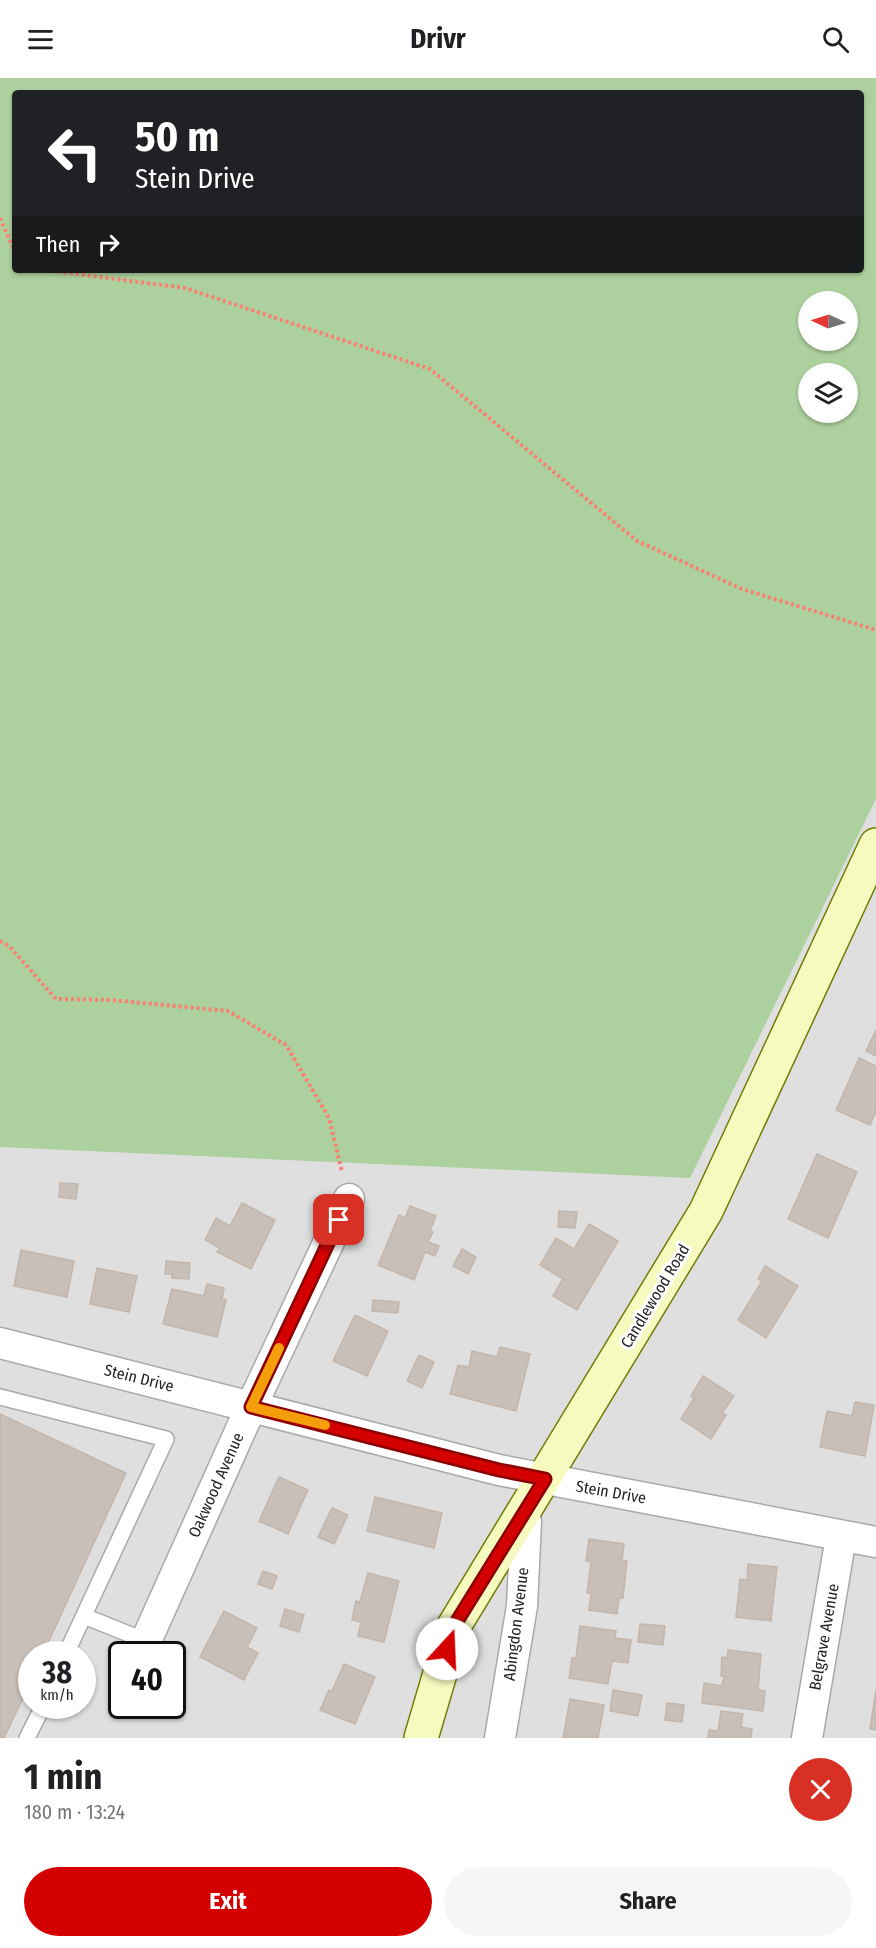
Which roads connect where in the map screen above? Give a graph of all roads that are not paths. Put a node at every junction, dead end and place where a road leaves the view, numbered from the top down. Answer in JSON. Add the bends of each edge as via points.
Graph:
{"nodes":[{"id":1,"x":876,"y":845,"type":"edge"},
{"id":2,"x":349,"y":1199,"type":"road end"},
{"id":3,"x":0,"y":1343,"type":"edge"},
{"id":4,"x":0,"y":1397,"type":"edge"},
{"id":5,"x":251,"y":1407,"type":"junction"},
{"id":6,"x":545,"y":1479,"type":"junction"},
{"id":7,"x":524,"y":1510,"type":"junction"},
{"id":8,"x":842,"y":1537,"type":"junction"},
{"id":9,"x":876,"y":1542,"type":"edge"},
{"id":10,"x":84,"y":1616,"type":"junction"},
{"id":11,"x":72,"y":1641,"type":"edge"},
{"id":12,"x":146,"y":1641,"type":"joint"},
{"id":13,"x":36,"y":1719,"type":"edge"},
{"id":14,"x":27,"y":1738,"type":"edge"},
{"id":15,"x":421,"y":1738,"type":"edge"},
{"id":16,"x":500,"y":1738,"type":"edge"},
{"id":17,"x":807,"y":1738,"type":"edge"}],
"edges":[{"from":1,"to":6,"type":"street","name":"Candlewood Road","via":[[706,1211]]},
{"from":2,"to":5,"type":"street","name":"Oakwood Avenue"},
{"from":3,"to":5,"type":"street","name":"Stein Drive"},
{"from":4,"to":10,"type":"lane","via":[[166,1439]]},
{"from":5,"to":6,"type":"street","name":"Stein Drive"},
{"from":5,"to":12,"type":"street","name":"Oakwood Avenue"},
{"from":6,"to":7,"type":"street","name":"Candlewood Road"},
{"from":6,"to":8,"type":"street","name":"Stein Drive"},
{"from":7,"to":15,"type":"street","name":"Candlewood Road","via":[[454,1626]]},
{"from":7,"to":16,"type":"street","name":"Abingdon Avenue","via":[[522,1606]]},
{"from":8,"to":9,"type":"street","name":"Stein Drive"},
{"from":8,"to":17,"type":"street","name":"Belgrave Avenue"},
{"from":10,"to":11,"type":"lane"},
{"from":10,"to":12,"type":"lane"},
{"from":13,"to":14,"type":"lane"}]}
